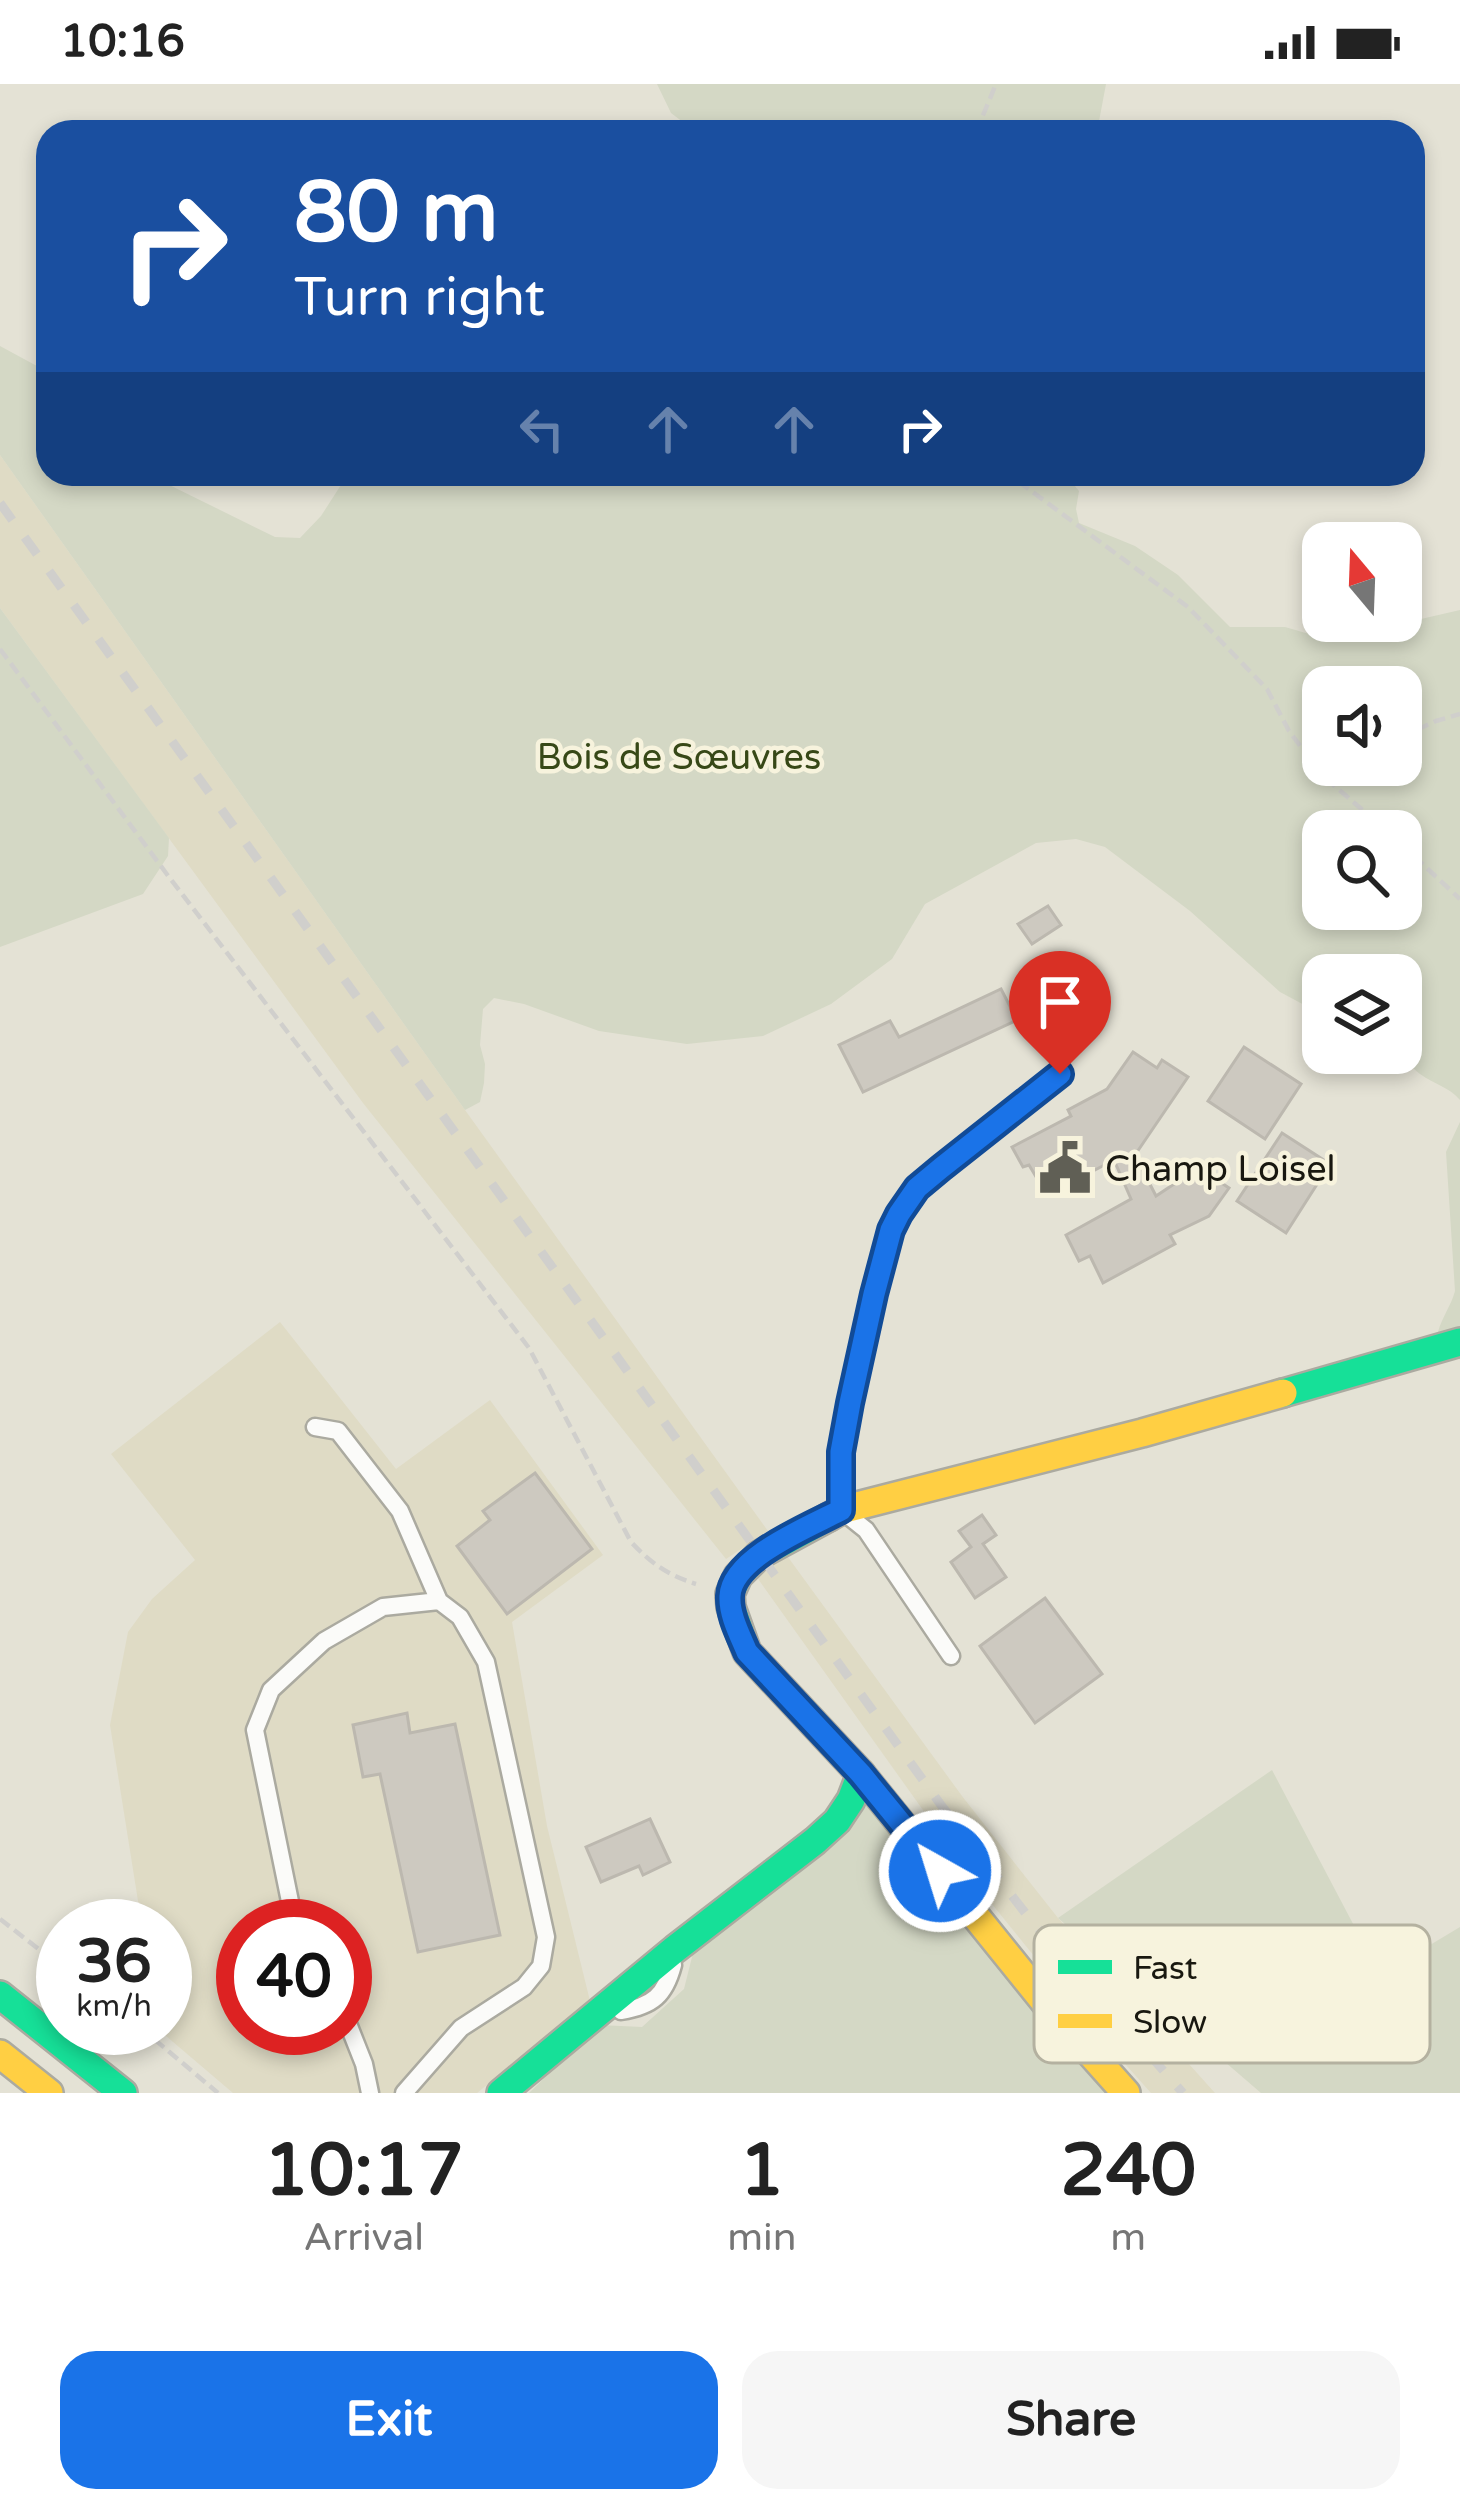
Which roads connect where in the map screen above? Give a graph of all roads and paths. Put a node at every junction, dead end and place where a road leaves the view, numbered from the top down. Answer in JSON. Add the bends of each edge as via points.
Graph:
{"nodes":[{"id":1,"x":996,"y":84,"type":"edge"},
{"id":2,"x":981,"y":120,"type":"edge"},
{"id":3,"x":1024,"y":486,"type":"edge"},
{"id":4,"x":0,"y":649,"type":"edge"},
{"id":5,"x":1460,"y":714,"type":"edge"},
{"id":6,"x":1422,"y":727,"type":"edge"},
{"id":7,"x":1302,"y":748,"type":"edge"},
{"id":8,"x":1335,"y":786,"type":"edge"},
{"id":9,"x":1363,"y":810,"type":"edge"},
{"id":10,"x":1422,"y":864,"type":"edge"},
{"id":11,"x":1460,"y":899,"type":"edge"},
{"id":12,"x":1060,"y":1074,"type":"dead end"},
{"id":13,"x":1460,"y":1342,"type":"edge"},
{"id":14,"x":315,"y":1427,"type":"dead end"},
{"id":15,"x":841,"y":1510,"type":"junction"},
{"id":16,"x":730,"y":1594,"type":"junction"},
{"id":17,"x":440,"y":1601,"type":"junction"},
{"id":18,"x":951,"y":1656,"type":"dead end"},
{"id":19,"x":861,"y":1774,"type":"junction"},
{"id":20,"x":289,"y":1899,"type":"edge"},
{"id":21,"x":0,"y":1919,"type":"edge"},
{"id":22,"x":36,"y":1947,"type":"edge"},
{"id":23,"x":1034,"y":1989,"type":"edge"},
{"id":24,"x":0,"y":1995,"type":"edge"},
{"id":25,"x":0,"y":2054,"type":"edge"},
{"id":26,"x":173,"y":2055,"type":"edge"},
{"id":27,"x":361,"y":2055,"type":"edge"},
{"id":28,"x":1099,"y":2063,"type":"edge"},
{"id":29,"x":132,"y":2086,"type":"edge"},
{"id":30,"x":49,"y":2093,"type":"edge"},
{"id":31,"x":218,"y":2093,"type":"edge"},
{"id":32,"x":370,"y":2093,"type":"edge"},
{"id":33,"x":404,"y":2093,"type":"edge"},
{"id":34,"x":501,"y":2093,"type":"edge"},
{"id":35,"x":1126,"y":2093,"type":"edge"}],
"edges":[{"from":1,"to":2,"type":"path"},
{"from":3,"to":7,"type":"path","via":[[1188,607],[1267,689]]},
{"from":4,"to":16,"type":"path","via":[[529,1348],[631,1542],[668,1574]]},
{"from":5,"to":6,"type":"path"},
{"from":8,"to":9,"type":"path"},
{"from":10,"to":11,"type":"path"},
{"from":12,"to":15,"type":"lane","via":[[917,1188],[899,1214],[850,1403]]},
{"from":13,"to":15,"type":"main road"},
{"from":14,"to":17,"type":"lane","via":[[338,1431],[400,1511]]},
{"from":15,"to":16,"type":"main road","via":[[759,1555]]},
{"from":15,"to":18,"type":"lane","via":[[866,1530]]},
{"from":16,"to":19,"type":"main road","via":[[747,1652]]},
{"from":17,"to":20,"type":"lane","via":[[383,1607],[324,1641],[271,1690],[255,1730]]},
{"from":17,"to":33,"type":"lane","via":[[460,1617],[486,1662],[546,1937],[542,1966],[524,1987],[461,2027]]},
{"from":19,"to":23,"type":"main road"},
{"from":19,"to":34,"type":"main road","via":[[837,1821]]},
{"from":21,"to":22,"type":"path"},
{"from":24,"to":29,"type":"main road","via":[[59,2041],[104,2050]]},
{"from":25,"to":30,"type":"main road"},
{"from":26,"to":31,"type":"path"},
{"from":27,"to":32,"type":"lane"},
{"from":28,"to":35,"type":"main road"}]}
